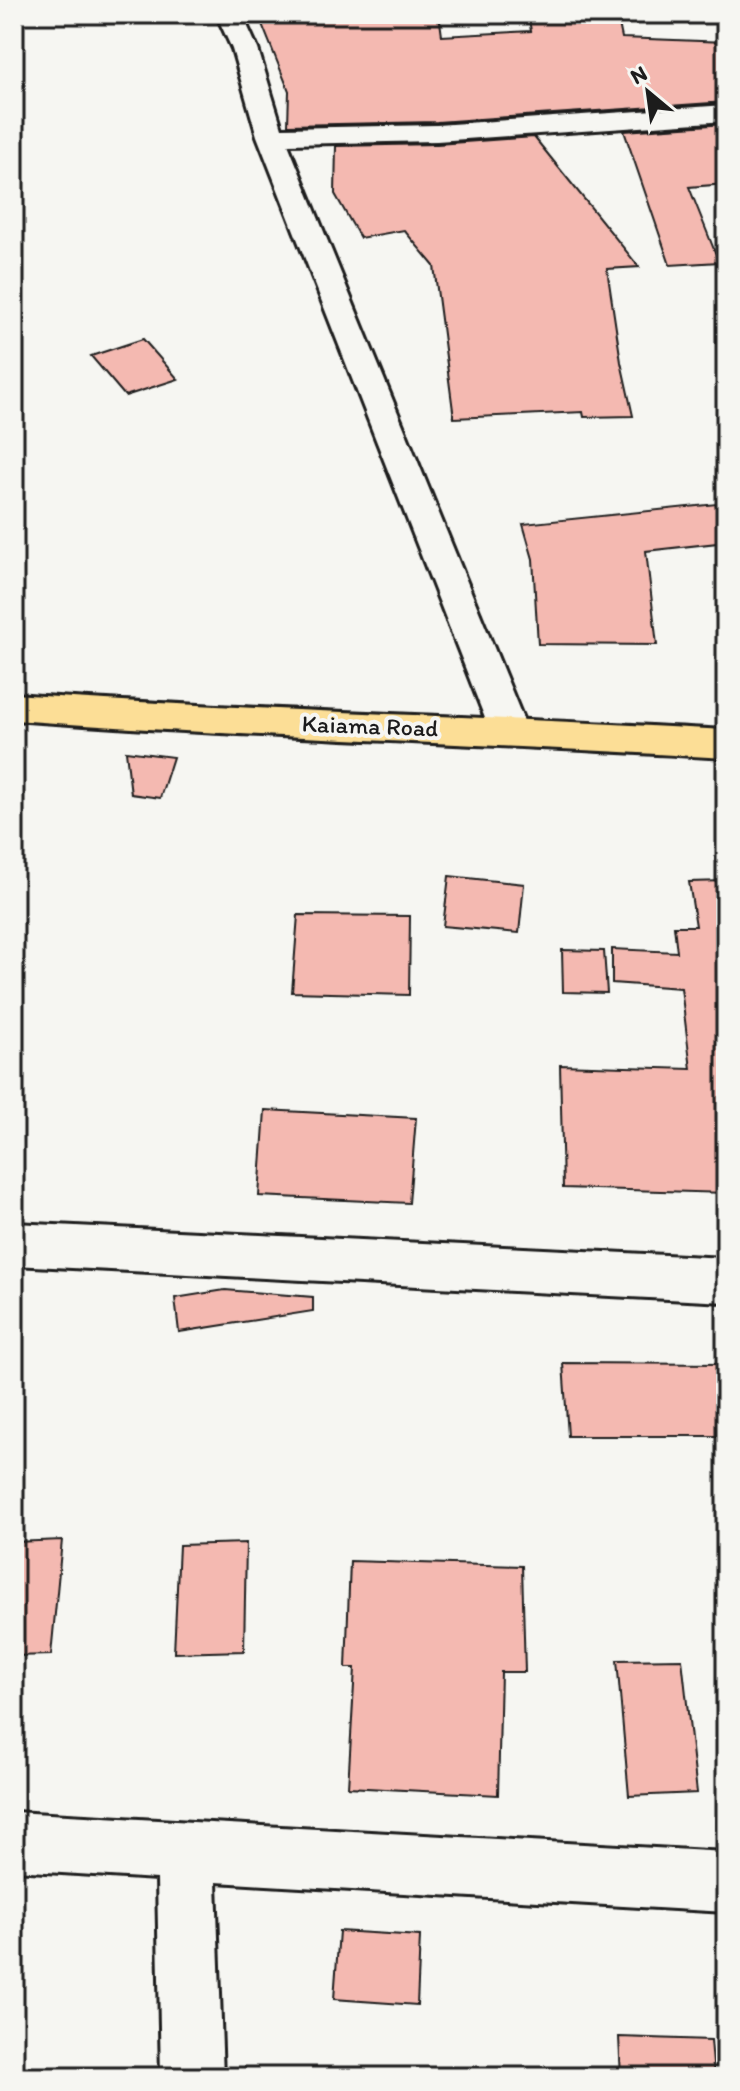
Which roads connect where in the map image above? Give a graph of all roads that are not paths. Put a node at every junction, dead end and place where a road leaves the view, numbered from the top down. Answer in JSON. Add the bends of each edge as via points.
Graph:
{"nodes":[{"id":1,"x":229,"y":14,"type":"edge"},
{"id":2,"x":726,"y":113,"type":"edge"},
{"id":3,"x":271,"y":136,"type":"junction"},
{"id":4,"x":14,"y":707,"type":"edge"},
{"id":5,"x":509,"y":731,"type":"junction"},
{"id":6,"x":726,"y":744,"type":"edge"},
{"id":7,"x":14,"y":1244,"type":"edge"},
{"id":8,"x":726,"y":1280,"type":"edge"},
{"id":9,"x":14,"y":1841,"type":"edge"},
{"id":10,"x":186,"y":1851,"type":"junction"},
{"id":11,"x":726,"y":1882,"type":"edge"},
{"id":12,"x":192,"y":2077,"type":"edge"}],
"edges":[{"from":1,"to":3,"type":"street"},
{"from":2,"to":3,"type":"street","via":[[437,133]]},
{"from":3,"to":5,"type":"street"},
{"from":4,"to":5,"type":"highway","name":"Kaiama Road","via":[[175,719]]},
{"from":5,"to":6,"type":"highway","name":"Kaiama Road"},
{"from":7,"to":8,"type":"street"},
{"from":9,"to":10,"type":"street"},
{"from":10,"to":11,"type":"street"},
{"from":10,"to":12,"type":"street"}]}
